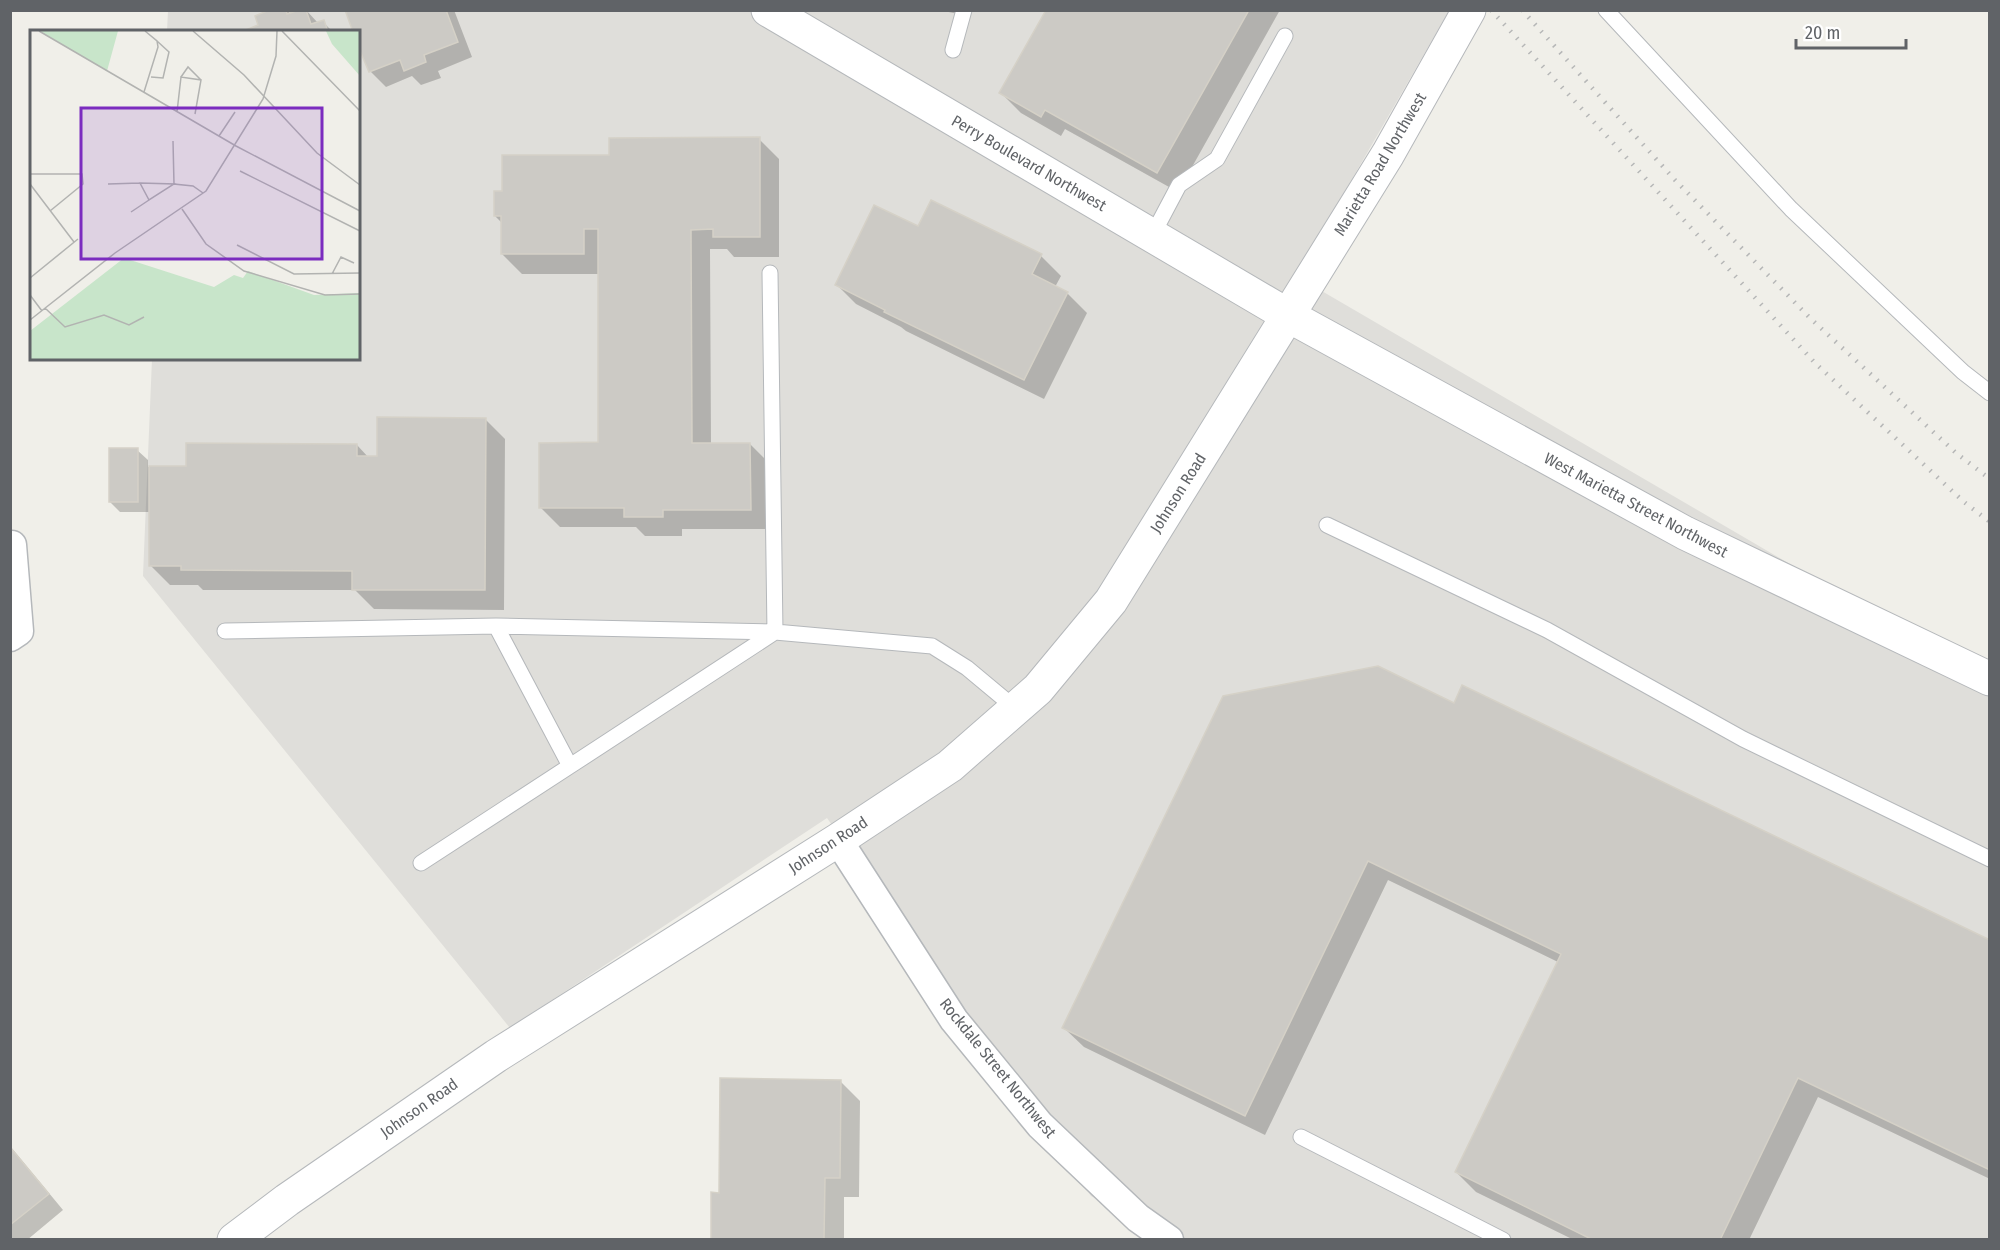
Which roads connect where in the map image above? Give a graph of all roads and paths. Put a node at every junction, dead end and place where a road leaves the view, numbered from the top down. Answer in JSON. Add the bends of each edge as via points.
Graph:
{"nodes":[{"id":1,"x":768,"y":10,"type":"edge"},
{"id":2,"x":964,"y":10,"type":"edge"},
{"id":3,"x":1469,"y":10,"type":"edge"},
{"id":4,"x":1606,"y":10,"type":"edge"},
{"id":5,"x":1285,"y":36,"type":"dead end"},
{"id":6,"x":953,"y":50,"type":"dead end"},
{"id":7,"x":1152,"y":236,"type":"junction"},
{"id":8,"x":770,"y":273,"type":"dead end"},
{"id":9,"x":1289,"y":316,"type":"junction"},
{"id":10,"x":1989,"y":393,"type":"edge"},
{"id":11,"x":1327,"y":525,"type":"dead end"},
{"id":12,"x":11,"y":545,"type":"edge"},
{"id":13,"x":496,"y":626,"type":"junction"},
{"id":14,"x":225,"y":631,"type":"dead end"},
{"id":15,"x":775,"y":632,"type":"junction"},
{"id":16,"x":10,"y":637,"type":"edge"},
{"id":17,"x":1989,"y":679,"type":"edge"},
{"id":18,"x":1015,"y":708,"type":"junction"},
{"id":19,"x":570,"y":766,"type":"junction"},
{"id":20,"x":838,"y":840,"type":"junction"},
{"id":21,"x":1989,"y":859,"type":"edge"},
{"id":22,"x":421,"y":863,"type":"dead end"},
{"id":23,"x":1301,"y":1137,"type":"dead end"},
{"id":24,"x":234,"y":1239,"type":"edge"},
{"id":25,"x":1169,"y":1239,"type":"edge"},
{"id":26,"x":1503,"y":1239,"type":"edge"}],
"edges":[{"from":1,"to":7,"type":"street","name":"Perry Boulevard Northwest","via":[[802,24]]},
{"from":2,"to":6,"type":"lane"},
{"from":3,"to":9,"type":"street","name":"Marietta Road Northwest","via":[[1388,154]]},
{"from":4,"to":10,"type":"lane","via":[[1791,209]]},
{"from":5,"to":7,"type":"lane","via":[[1217,159],[1179,184]]},
{"from":7,"to":9,"type":"street","name":"Perry Boulevard Northwest"},
{"from":8,"to":15,"type":"lane"},
{"from":9,"to":17,"type":"street","name":"West Marietta Street Northwest","via":[[1685,533]]},
{"from":9,"to":18,"type":"street","name":"Johnson Road","via":[[1111,601],[1038,689]]},
{"from":11,"to":21,"type":"lane","via":[[1547,630],[1743,739]]},
{"from":12,"to":16,"type":"street","via":[[19,630]]},
{"from":13,"to":14,"type":"lane"},
{"from":13,"to":15,"type":"lane"},
{"from":13,"to":19,"type":"lane"},
{"from":15,"to":18,"type":"lane","via":[[932,646],[967,668]]},
{"from":15,"to":19,"type":"lane"},
{"from":18,"to":20,"type":"street","name":"Johnson Road","via":[[950,766]]},
{"from":19,"to":22,"type":"lane"},
{"from":20,"to":24,"type":"street","name":"Johnson Road","via":[[496,1056]]},
{"from":20,"to":25,"type":"street","name":"Rockdale Street Northwest","via":[[954,1020],[1040,1125],[1138,1218]]},
{"from":23,"to":26,"type":"lane"}]}
